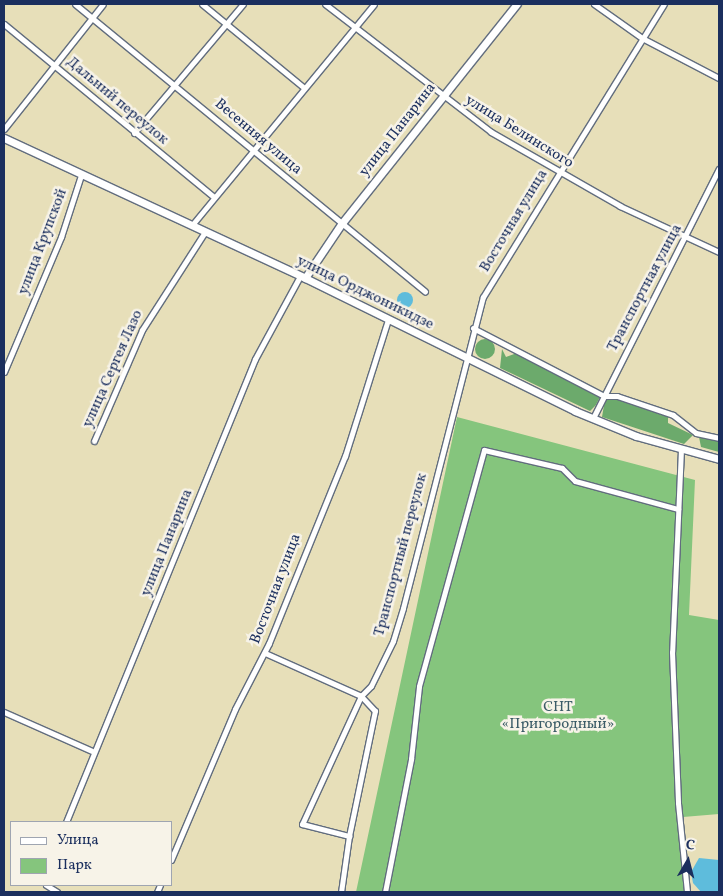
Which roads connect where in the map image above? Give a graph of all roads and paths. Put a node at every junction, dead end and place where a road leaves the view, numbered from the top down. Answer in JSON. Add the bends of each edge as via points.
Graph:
{"nodes":[{"id":1,"x":75,"y":4,"type":"edge"},
{"id":2,"x":103,"y":4,"type":"edge"},
{"id":3,"x":202,"y":4,"type":"edge"},
{"id":4,"x":243,"y":4,"type":"edge"},
{"id":5,"x":325,"y":4,"type":"edge"},
{"id":6,"x":374,"y":4,"type":"edge"},
{"id":7,"x":517,"y":4,"type":"edge"},
{"id":8,"x":594,"y":4,"type":"edge"},
{"id":9,"x":664,"y":4,"type":"edge"},
{"id":10,"x":92,"y":17,"type":"junction"},
{"id":11,"x":4,"y":24,"type":"edge"},
{"id":12,"x":226,"y":24,"type":"junction"},
{"id":13,"x":354,"y":28,"type":"junction"},
{"id":14,"x":642,"y":38,"type":"junction"},
{"id":15,"x":54,"y":65,"type":"junction"},
{"id":16,"x":719,"y":78,"type":"edge"},
{"id":17,"x":175,"y":84,"type":"junction"},
{"id":18,"x":303,"y":86,"type":"junction"},
{"id":19,"x":442,"y":97,"type":"junction"},
{"id":20,"x":4,"y":129,"type":"edge"},
{"id":21,"x":134,"y":133,"type":"junction"},
{"id":22,"x":4,"y":138,"type":"edge"},
{"id":23,"x":252,"y":149,"type":"junction"},
{"id":24,"x":719,"y":169,"type":"edge"},
{"id":25,"x":559,"y":172,"type":"junction"},
{"id":26,"x":81,"y":175,"type":"junction"},
{"id":27,"x":214,"y":197,"type":"junction"},
{"id":28,"x":342,"y":223,"type":"junction"},
{"id":29,"x":192,"y":226,"type":"junction"},
{"id":30,"x":205,"y":232,"type":"junction"},
{"id":31,"x":687,"y":235,"type":"junction"},
{"id":32,"x":719,"y":252,"type":"edge"},
{"id":33,"x":302,"y":277,"type":"junction"},
{"id":34,"x":425,"y":292,"type":"dead end"},
{"id":35,"x":388,"y":320,"type":"junction"},
{"id":36,"x":473,"y":328,"type":"junction"},
{"id":37,"x":464,"y":357,"type":"junction"},
{"id":38,"x":4,"y":372,"type":"edge"},
{"id":39,"x":604,"y":396,"type":"junction"},
{"id":40,"x":593,"y":418,"type":"junction"},
{"id":41,"x":719,"y":438,"type":"edge"},
{"id":42,"x":94,"y":441,"type":"dead end"},
{"id":43,"x":681,"y":449,"type":"junction"},
{"id":44,"x":719,"y":459,"type":"edge"},
{"id":45,"x":678,"y":509,"type":"junction"},
{"id":46,"x":264,"y":653,"type":"junction"},
{"id":47,"x":361,"y":696,"type":"junction"},
{"id":48,"x":4,"y":712,"type":"edge"},
{"id":49,"x":92,"y":751,"type":"junction"},
{"id":50,"x":66,"y":821,"type":"edge"},
{"id":51,"x":350,"y":836,"type":"junction"},
{"id":52,"x":172,"y":858,"type":"edge"},
{"id":53,"x":341,"y":892,"type":"edge"},
{"id":54,"x":384,"y":892,"type":"edge"},
{"id":55,"x":687,"y":892,"type":"edge"}],
"edges":[{"from":1,"to":10,"type":"street","name":"Весенняя улица"},
{"from":2,"to":10,"type":"street"},
{"from":3,"to":12,"type":"street"},
{"from":4,"to":12,"type":"street"},
{"from":5,"to":13,"type":"street","name":"улица Белинского"},
{"from":6,"to":13,"type":"street"},
{"from":7,"to":19,"type":"main road","name":"улица Панарина"},
{"from":8,"to":14,"type":"street"},
{"from":9,"to":14,"type":"street","name":"Восточная улица"},
{"from":10,"to":15,"type":"street"},
{"from":10,"to":17,"type":"street","name":"Весенняя улица"},
{"from":11,"to":15,"type":"street","name":"Дальний переулок"},
{"from":12,"to":17,"type":"street"},
{"from":12,"to":18,"type":"street"},
{"from":13,"to":18,"type":"street"},
{"from":13,"to":19,"type":"street","name":"улица Белинского"},
{"from":14,"to":16,"type":"street"},
{"from":14,"to":25,"type":"street","name":"Восточная улица"},
{"from":15,"to":20,"type":"street"},
{"from":15,"to":21,"type":"street","name":"Дальний переулок"},
{"from":17,"to":21,"type":"street"},
{"from":17,"to":23,"type":"street","name":"Весенняя улица"},
{"from":18,"to":23,"type":"street"},
{"from":19,"to":25,"type":"street","name":"улица Белинского"},
{"from":19,"to":28,"type":"main road","name":"улица Панарина"},
{"from":21,"to":27,"type":"street","name":"Дальний переулок"},
{"from":22,"to":26,"type":"main road","name":"улица Орджоникидзе"},
{"from":23,"to":27,"type":"street"},
{"from":23,"to":28,"type":"street","name":"Весенняя улица"},
{"from":24,"to":31,"type":"street","name":"Транспортная улица"},
{"from":25,"to":31,"type":"street","name":"улица Белинского"},
{"from":25,"to":36,"type":"street","name":"Восточная улица","via":[[483,297]]},
{"from":26,"to":29,"type":"main road","name":"улица Орджоникидзе"},
{"from":26,"to":38,"type":"street","name":"улица Крупской","via":[[61,237]]},
{"from":27,"to":29,"type":"street"},
{"from":28,"to":33,"type":"main road","name":"улица Панарина"},
{"from":28,"to":34,"type":"street","name":"Весенняя улица"},
{"from":29,"to":30,"type":"main road","name":"улица Орджоникидзе"},
{"from":30,"to":33,"type":"main road","name":"улица Орджоникидзе"},
{"from":30,"to":42,"type":"street","name":"улица Сергея Лазо","via":[[142,330]]},
{"from":31,"to":32,"type":"street","name":"улица Белинского"},
{"from":31,"to":39,"type":"street","name":"Транспортная улица"},
{"from":33,"to":35,"type":"main road","name":"улица Орджоникидзе"},
{"from":33,"to":49,"type":"street","name":"улица Панарина","via":[[255,359],[151,620]]},
{"from":35,"to":37,"type":"main road","name":"улица Орджоникидзе"},
{"from":35,"to":46,"type":"street","name":"Восточная улица","via":[[345,456]]},
{"from":36,"to":37,"type":"street","name":"Восточная улица"},
{"from":36,"to":39,"type":"street"},
{"from":37,"to":40,"type":"main road","name":"улица Орджоникидзе"},
{"from":37,"to":47,"type":"street","name":"Транспортный переулок","via":[[393,641],[371,686]]},
{"from":39,"to":40,"type":"street","name":"Транспортная улица"},
{"from":39,"to":41,"type":"street","via":[[617,396],[673,415],[696,433]]},
{"from":40,"to":43,"type":"main road","name":"улица Орджоникидзе"},
{"from":43,"to":44,"type":"main road","name":"улица Орджоникидзе"},
{"from":43,"to":45,"type":"street"},
{"from":45,"to":54,"type":"street","via":[[575,482],[562,468],[484,450],[420,686],[411,759]]},
{"from":45,"to":55,"type":"street","via":[[672,652],[678,803]]},
{"from":46,"to":47,"type":"street"},
{"from":46,"to":52,"type":"street","name":"Восточная улица","via":[[235,709]]},
{"from":47,"to":51,"type":"street","via":[[375,711]]},
{"from":47,"to":51,"type":"street","name":"Транспортный переулок","via":[[302,824]]},
{"from":48,"to":49,"type":"street"},
{"from":49,"to":50,"type":"street","name":"улица Панарина"},
{"from":51,"to":53,"type":"street"}]}
